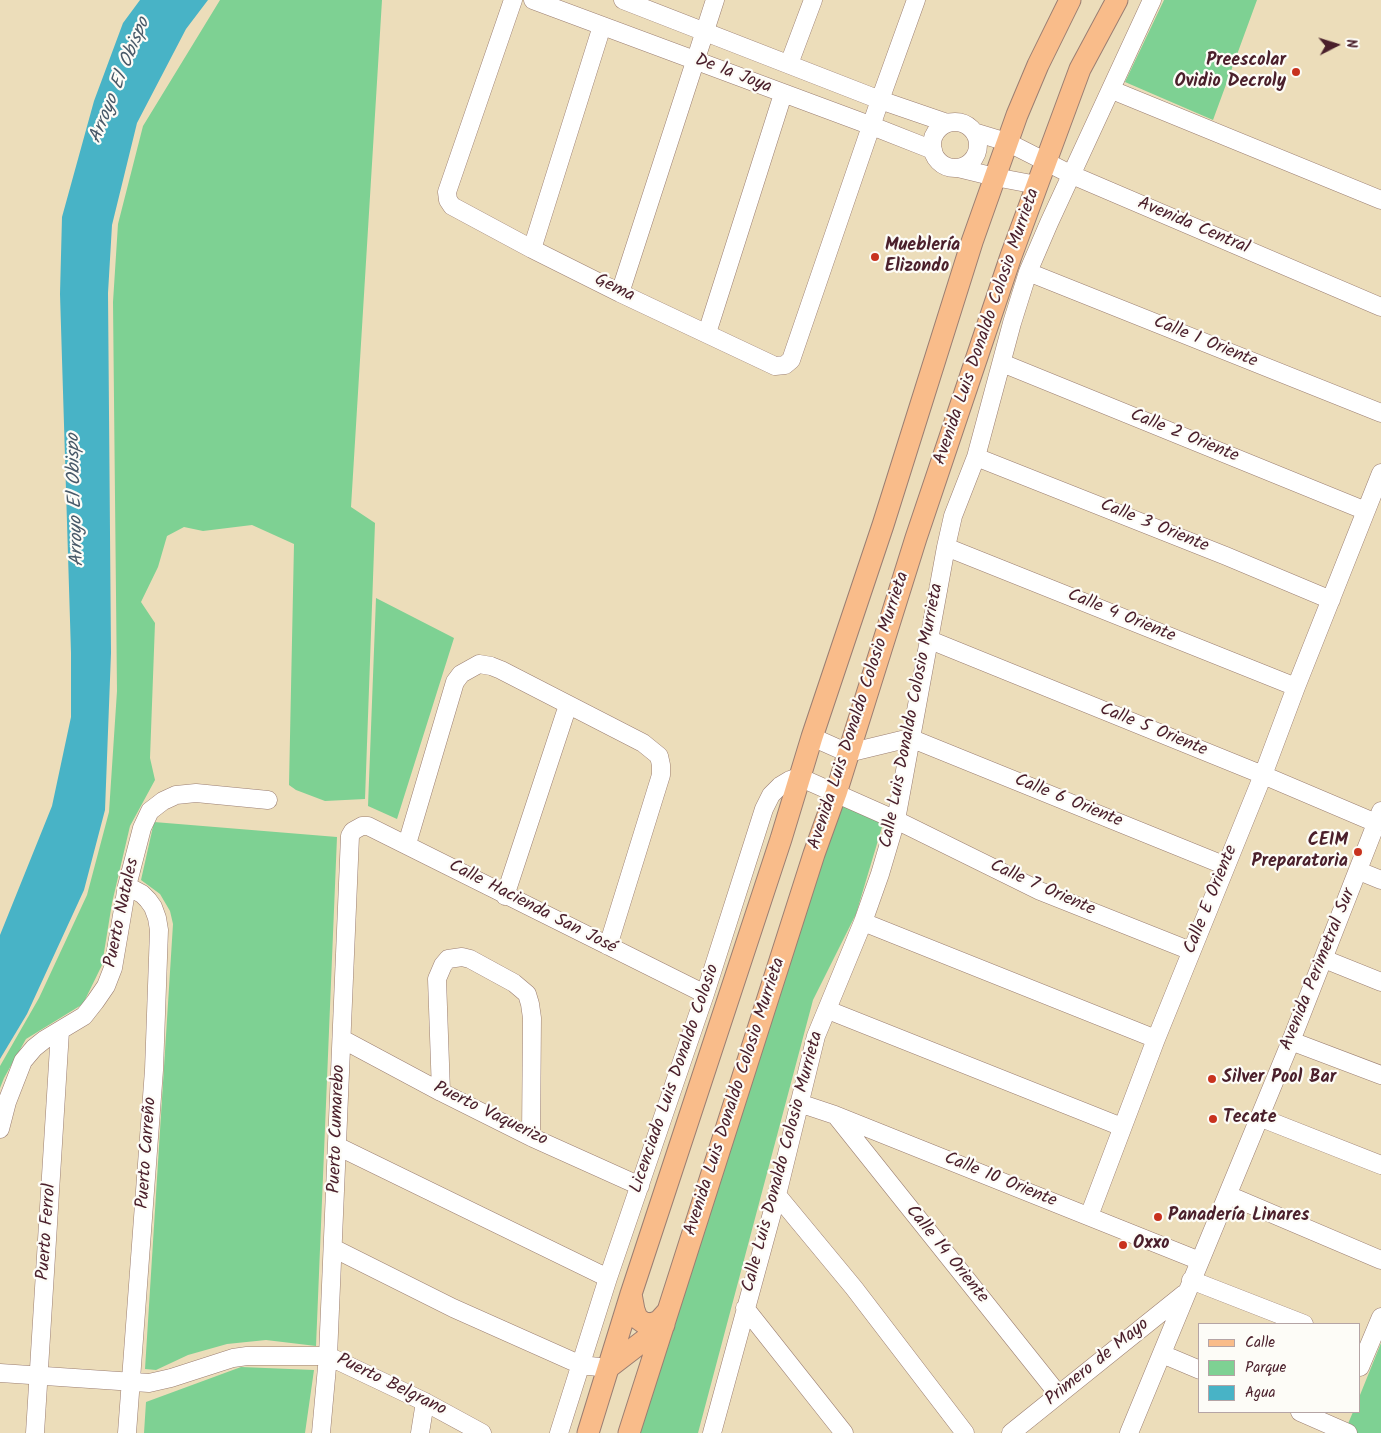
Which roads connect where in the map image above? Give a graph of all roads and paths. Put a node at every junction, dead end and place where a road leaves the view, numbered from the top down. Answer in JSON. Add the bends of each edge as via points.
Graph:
{"nodes":[{"id":1,"x":513,"y":0,"type":"edge"},
{"id":2,"x":533,"y":0,"type":"edge"},
{"id":3,"x":623,"y":0,"type":"edge"},
{"id":4,"x":715,"y":0,"type":"edge"},
{"id":5,"x":813,"y":0,"type":"edge"},
{"id":6,"x":916,"y":0,"type":"edge"},
{"id":7,"x":1070,"y":0,"type":"edge"},
{"id":8,"x":1117,"y":0,"type":"edge"},
{"id":9,"x":1152,"y":0,"type":"edge"},
{"id":10,"x":602,"y":26,"type":"junction"},
{"id":11,"x":705,"y":32,"type":"junction"},
{"id":12,"x":696,"y":60,"type":"junction"},
{"id":13,"x":789,"y":64,"type":"junction"},
{"id":14,"x":1112,"y":90,"type":"junction"},
{"id":15,"x":783,"y":94,"type":"junction"},
{"id":16,"x":880,"y":100,"type":"junction"},
{"id":17,"x":947,"y":123,"type":"junction"},
{"id":18,"x":872,"y":126,"type":"junction"},
{"id":19,"x":974,"y":132,"type":"junction"},
{"id":20,"x":1007,"y":142,"type":"junction"},
{"id":21,"x":933,"y":150,"type":"junction"},
{"id":22,"x":1046,"y":161,"type":"junction"},
{"id":23,"x":958,"y":168,"type":"junction"},
{"id":24,"x":1072,"y":176,"type":"junction"},
{"id":25,"x":995,"y":177,"type":"junction"},
{"id":26,"x":1037,"y":185,"type":"junction"},
{"id":27,"x":1381,"y":200,"type":"edge"},
{"id":28,"x":532,"y":249,"type":"junction"},
{"id":29,"x":1028,"y":272,"type":"junction"},
{"id":30,"x":620,"y":293,"type":"junction"},
{"id":31,"x":1381,"y":307,"type":"edge"},
{"id":32,"x":707,"y":333,"type":"junction"},
{"id":33,"x":1002,"y":363,"type":"junction"},
{"id":34,"x":1381,"y":414,"type":"edge"},
{"id":35,"x":976,"y":457,"type":"junction"},
{"id":36,"x":1381,"y":473,"type":"edge"},
{"id":37,"x":1366,"y":511,"type":"junction"},
{"id":38,"x":946,"y":547,"type":"junction"},
{"id":39,"x":1331,"y":600,"type":"junction"},
{"id":40,"x":930,"y":640,"type":"junction"},
{"id":41,"x":1296,"y":687,"type":"junction"},
{"id":42,"x":568,"y":705,"type":"junction"},
{"id":43,"x":812,"y":737,"type":"junction"},
{"id":44,"x":910,"y":738,"type":"junction"},
{"id":45,"x":848,"y":752,"type":"junction"},
{"id":46,"x":1263,"y":775,"type":"junction"},
{"id":47,"x":799,"y":777,"type":"junction"},
{"id":48,"x":836,"y":794,"type":"junction"},
{"id":49,"x":268,"y":800,"type":"dead end"},
{"id":50,"x":1379,"y":817,"type":"edge"},
{"id":51,"x":896,"y":820,"type":"junction"},
{"id":52,"x":357,"y":827,"type":"joint"},
{"id":53,"x":407,"y":844,"type":"junction"},
{"id":54,"x":1226,"y":866,"type":"junction"},
{"id":55,"x":1359,"y":871,"type":"junction"},
{"id":56,"x":1381,"y":880,"type":"edge"},
{"id":57,"x":127,"y":886,"type":"junction"},
{"id":58,"x":505,"y":896,"type":"junction"},
{"id":59,"x":863,"y":922,"type":"junction"},
{"id":60,"x":608,"y":946,"type":"junction"},
{"id":61,"x":1191,"y":951,"type":"junction"},
{"id":62,"x":1324,"y":959,"type":"junction"},
{"id":63,"x":1381,"y":982,"type":"edge"},
{"id":64,"x":705,"y":994,"type":"junction"},
{"id":65,"x":828,"y":1010,"type":"junction"},
{"id":66,"x":60,"y":1031,"type":"junction"},
{"id":67,"x":342,"y":1039,"type":"junction"},
{"id":68,"x":1156,"y":1039,"type":"junction"},
{"id":69,"x":1292,"y":1041,"type":"junction"},
{"id":70,"x":1381,"y":1075,"type":"edge"},
{"id":71,"x":441,"y":1092,"type":"junction"},
{"id":72,"x":799,"y":1103,"type":"junction"},
{"id":73,"x":835,"y":1115,"type":"junction"},
{"id":74,"x":1259,"y":1117,"type":"junction"},
{"id":75,"x":1122,"y":1127,"type":"junction"},
{"id":76,"x":0,"y":1129,"type":"edge"},
{"id":77,"x":531,"y":1137,"type":"junction"},
{"id":78,"x":337,"y":1146,"type":"junction"},
{"id":79,"x":1381,"y":1165,"type":"edge"},
{"id":80,"x":640,"y":1186,"type":"junction"},
{"id":81,"x":1228,"y":1195,"type":"junction"},
{"id":82,"x":776,"y":1196,"type":"junction"},
{"id":83,"x":1089,"y":1216,"type":"junction"},
{"id":84,"x":333,"y":1248,"type":"junction"},
{"id":85,"x":1381,"y":1260,"type":"edge"},
{"id":86,"x":1200,"y":1261,"type":"junction"},
{"id":87,"x":608,"y":1278,"type":"junction"},
{"id":88,"x":1189,"y":1286,"type":"junction"},
{"id":89,"x":631,"y":1294,"type":"junction"},
{"id":90,"x":745,"y":1308,"type":"junction"},
{"id":91,"x":667,"y":1317,"type":"junction"},
{"id":92,"x":1381,"y":1317,"type":"edge"},
{"id":93,"x":1301,"y":1323,"type":"edge"},
{"id":94,"x":1363,"y":1347,"type":"edge"},
{"id":95,"x":1162,"y":1354,"type":"junction"},
{"id":96,"x":328,"y":1356,"type":"junction"},
{"id":97,"x":1361,"y":1360,"type":"edge"},
{"id":98,"x":613,"y":1362,"type":"junction"},
{"id":99,"x":581,"y":1366,"type":"junction"},
{"id":100,"x":1198,"y":1369,"type":"edge"},
{"id":101,"x":0,"y":1373,"type":"edge"},
{"id":102,"x":39,"y":1375,"type":"junction"},
{"id":103,"x":646,"y":1381,"type":"junction"},
{"id":104,"x":130,"y":1382,"type":"junction"},
{"id":105,"x":1058,"y":1394,"type":"junction"},
{"id":106,"x":425,"y":1402,"type":"junction"},
{"id":107,"x":1303,"y":1413,"type":"edge"},
{"id":108,"x":1340,"y":1426,"type":"edge"},
{"id":109,"x":717,"y":1429,"type":"edge"},
{"id":110,"x":1131,"y":1432,"type":"edge"},
{"id":111,"x":35,"y":1433,"type":"edge"},
{"id":112,"x":127,"y":1433,"type":"edge"},
{"id":113,"x":321,"y":1433,"type":"edge"},
{"id":114,"x":420,"y":1433,"type":"edge"},
{"id":115,"x":482,"y":1433,"type":"edge"},
{"id":116,"x":559,"y":1433,"type":"edge"},
{"id":117,"x":588,"y":1433,"type":"edge"},
{"id":118,"x":629,"y":1433,"type":"edge"},
{"id":119,"x":844,"y":1433,"type":"edge"},
{"id":120,"x":965,"y":1433,"type":"edge"},
{"id":121,"x":1011,"y":1433,"type":"edge"}],
"edges":[{"from":1,"to":28,"type":"street","name":"Gema","via":[[447,192],[452,206]]},
{"from":2,"to":10,"type":"street","name":"De la Joya"},
{"from":3,"to":11,"type":"street","name":"De la Joya"},
{"from":4,"to":11,"type":"street"},
{"from":5,"to":13,"type":"street"},
{"from":6,"to":16,"type":"street"},
{"from":7,"to":20,"type":"main road","name":"Avenida Luis Donaldo Colosio Murrieta","via":[[1038,65]]},
{"from":8,"to":22,"type":"main road","name":"Avenida Luis Donaldo Colosio Murrieta","via":[[1080,69]]},
{"from":9,"to":14,"type":"street","name":"Calle Luis Donaldo Colosio Murrieta"},
{"from":10,"to":12,"type":"street","name":"De la Joya"},
{"from":10,"to":28,"type":"street"},
{"from":11,"to":12,"type":"street"},
{"from":11,"to":13,"type":"street","name":"De la Joya"},
{"from":12,"to":15,"type":"street","name":"De la Joya"},
{"from":12,"to":30,"type":"street"},
{"from":13,"to":16,"type":"street","name":"De la Joya"},
{"from":14,"to":24,"type":"street","name":"Calle Luis Donaldo Colosio Murrieta"},
{"from":14,"to":27,"type":"street"},
{"from":15,"to":18,"type":"street","name":"De la Joya"},
{"from":15,"to":32,"type":"street"},
{"from":16,"to":17,"type":"street","name":"De la Joya"},
{"from":16,"to":18,"type":"street"},
{"from":17,"to":19,"type":"street","name":"De la Joya","via":[[961,122]]},
{"from":17,"to":21,"type":"street","via":[[935,134]]},
{"from":18,"to":21,"type":"street","name":"De la Joya"},
{"from":18,"to":32,"type":"street","name":"Gema","via":[[791,360],[785,365],[775,366]]},
{"from":19,"to":20,"type":"street","name":"De la Joya"},
{"from":19,"to":23,"type":"street","via":[[978,140],[977,152],[970,163]]},
{"from":20,"to":22,"type":"street","name":"Avenida Central"},
{"from":20,"to":25,"type":"main road","name":"Avenida Luis Donaldo Colosio Murrieta"},
{"from":21,"to":23,"type":"street","name":"De la Joya","via":[[935,157],[945,166]]},
{"from":22,"to":24,"type":"street","name":"Avenida Central"},
{"from":22,"to":26,"type":"main road","name":"Avenida Luis Donaldo Colosio Murrieta"},
{"from":23,"to":25,"type":"street","name":"De la Joya"},
{"from":24,"to":29,"type":"street","name":"Calle Luis Donaldo Colosio Murrieta"},
{"from":24,"to":31,"type":"street","name":"Avenida Central"},
{"from":25,"to":26,"type":"street","name":"De la Joya"},
{"from":25,"to":43,"type":"main road","name":"Avenida Luis Donaldo Colosio Murrieta"},
{"from":26,"to":45,"type":"main road","name":"Avenida Luis Donaldo Colosio Murrieta","via":[[930,493]]},
{"from":28,"to":30,"type":"street","name":"Gema"},
{"from":29,"to":33,"type":"street","name":"Calle Luis Donaldo Colosio Murrieta"},
{"from":29,"to":34,"type":"street","name":"Calle 1 Oriente"},
{"from":30,"to":32,"type":"street","name":"Gema"},
{"from":33,"to":35,"type":"street","name":"Calle Luis Donaldo Colosio Murrieta"},
{"from":33,"to":37,"type":"street","name":"Calle 2 Oriente"},
{"from":35,"to":38,"type":"street","name":"Calle Luis Donaldo Colosio Murrieta","via":[[953,516]]},
{"from":35,"to":39,"type":"street","name":"Calle 3 Oriente"},
{"from":36,"to":37,"type":"street","name":"Calle E Oriente"},
{"from":37,"to":39,"type":"street","name":"Calle E Oriente"},
{"from":38,"to":40,"type":"street","name":"Calle Luis Donaldo Colosio Murrieta"},
{"from":38,"to":41,"type":"street","name":"Calle 4 Oriente"},
{"from":39,"to":41,"type":"street","name":"Calle E Oriente"},
{"from":40,"to":44,"type":"street","name":"Calle Luis Donaldo Colosio Murrieta"},
{"from":40,"to":46,"type":"street","name":"Calle 5 Oriente"},
{"from":41,"to":46,"type":"street","name":"Calle E Oriente"},
{"from":42,"to":53,"type":"street","via":[[496,668],[479,664],[461,674],[455,682]]},
{"from":42,"to":58,"type":"street"},
{"from":42,"to":60,"type":"street","via":[[643,743],[659,756],[661,775]]},
{"from":43,"to":45,"type":"street"},
{"from":43,"to":47,"type":"main road","name":"Avenida Luis Donaldo Colosio Murrieta"},
{"from":44,"to":45,"type":"street"},
{"from":44,"to":51,"type":"street","name":"Calle Luis Donaldo Colosio Murrieta"},
{"from":44,"to":54,"type":"street","name":"Calle 6 Oriente"},
{"from":45,"to":48,"type":"main road","name":"Avenida Luis Donaldo Colosio Murrieta"},
{"from":46,"to":50,"type":"street","name":"Calle 5 Oriente"},
{"from":46,"to":54,"type":"street","name":"Calle E Oriente"},
{"from":47,"to":48,"type":"street"},
{"from":47,"to":64,"type":"street","name":"Licenciado Luis Donaldo Colosio","via":[[780,786],[764,809]]},
{"from":47,"to":89,"type":"main road","name":"Avenida Luis Donaldo Colosio Murrieta"},
{"from":48,"to":51,"type":"street","name":"Calle 7 Oriente"},
{"from":48,"to":91,"type":"main road","name":"Avenida Luis Donaldo Colosio Murrieta"},
{"from":49,"to":57,"type":"street","name":"Puerto Natales","via":[[196,793],[176,795],[163,801],[150,811],[142,828]]},
{"from":50,"to":55,"type":"street","name":"Avenida Perimetral Sur"},
{"from":51,"to":59,"type":"street","name":"Calle Luis Donaldo Colosio Murrieta"},
{"from":51,"to":61,"type":"street","name":"Calle 7 Oriente","via":[[1040,891]]},
{"from":52,"to":53,"type":"street","name":"Calle Hacienda San José","via":[[368,826]]},
{"from":52,"to":67,"type":"street","name":"Puerto Cumarebo","via":[[350,836]]},
{"from":53,"to":58,"type":"street","name":"Calle Hacienda San José"},
{"from":54,"to":61,"type":"street","name":"Calle E Oriente"},
{"from":55,"to":56,"type":"street"},
{"from":55,"to":62,"type":"street","name":"Avenida Perimetral Sur"},
{"from":57,"to":66,"type":"street","name":"Puerto Natales","via":[[117,950],[106,986],[84,1016]]},
{"from":57,"to":104,"type":"street","name":"Puerto Carreño","via":[[148,900],[159,930],[154,1070]]},
{"from":58,"to":60,"type":"street","name":"Calle Hacienda San José"},
{"from":59,"to":65,"type":"street","name":"Calle Luis Donaldo Colosio Murrieta"},
{"from":59,"to":68,"type":"street"},
{"from":60,"to":64,"type":"street","name":"Calle Hacienda San José"},
{"from":61,"to":68,"type":"street","name":"Calle E Oriente"},
{"from":62,"to":63,"type":"street"},
{"from":62,"to":69,"type":"street","name":"Avenida Perimetral Sur"},
{"from":64,"to":80,"type":"street","name":"Licenciado Luis Donaldo Colosio"},
{"from":65,"to":72,"type":"street","name":"Calle Luis Donaldo Colosio Murrieta","via":[[816,1036]]},
{"from":65,"to":75,"type":"street"},
{"from":66,"to":76,"type":"street","name":"Puerto Natales","via":[[34,1048],[23,1062]]},
{"from":66,"to":102,"type":"street","name":"Puerto Ferrol"},
{"from":67,"to":71,"type":"street","name":"Puerto Vaquerizo"},
{"from":67,"to":78,"type":"street","name":"Puerto Cumarebo"},
{"from":68,"to":75,"type":"street","name":"Calle E Oriente"},
{"from":69,"to":70,"type":"street"},
{"from":69,"to":74,"type":"street","name":"Avenida Perimetral Sur"},
{"from":71,"to":77,"type":"street","name":"Puerto Vaquerizo"},
{"from":71,"to":77,"type":"street","via":[[437,979],[448,959],[462,957],[514,983],[526,994],[530,1004]]},
{"from":72,"to":73,"type":"street","name":"Calle 10 Oriente"},
{"from":72,"to":82,"type":"street","name":"Calle Luis Donaldo Colosio Murrieta"},
{"from":73,"to":83,"type":"street","name":"Calle 10 Oriente"},
{"from":73,"to":105,"type":"street","name":"Calle 14 Oriente"},
{"from":74,"to":79,"type":"street"},
{"from":74,"to":81,"type":"street","name":"Avenida Perimetral Sur"},
{"from":75,"to":83,"type":"street","name":"Calle E Oriente"},
{"from":77,"to":80,"type":"street","name":"Puerto Vaquerizo"},
{"from":78,"to":84,"type":"street","name":"Puerto Cumarebo"},
{"from":78,"to":87,"type":"street"},
{"from":80,"to":87,"type":"street","name":"Licenciado Luis Donaldo Colosio"},
{"from":81,"to":85,"type":"street"},
{"from":81,"to":86,"type":"street","name":"Avenida Perimetral Sur"},
{"from":82,"to":90,"type":"street","name":"Calle Luis Donaldo Colosio Murrieta"},
{"from":82,"to":120,"type":"street","via":[[854,1288]]},
{"from":83,"to":86,"type":"street","name":"Calle 10 Oriente"},
{"from":84,"to":96,"type":"street","name":"Puerto Cumarebo"},
{"from":84,"to":99,"type":"street","via":[[453,1308]]},
{"from":86,"to":88,"type":"street","name":"Avenida Perimetral Sur"},
{"from":87,"to":99,"type":"street","name":"Licenciado Luis Donaldo Colosio"},
{"from":88,"to":93,"type":"street"},
{"from":88,"to":95,"type":"street","name":"Avenida Perimetral Sur"},
{"from":88,"to":105,"type":"street","name":"Primero de Mayo"},
{"from":89,"to":91,"type":"main road","via":[[637,1318],[644,1323],[651,1324]]},
{"from":89,"to":98,"type":"main road","name":"Avenida Luis Donaldo Colosio Murrieta"},
{"from":90,"to":109,"type":"street","name":"Calle Luis Donaldo Colosio Murrieta"},
{"from":90,"to":119,"type":"street"},
{"from":91,"to":98,"type":"main road"},
{"from":91,"to":103,"type":"main road","name":"Avenida Luis Donaldo Colosio Murrieta"},
{"from":92,"to":94,"type":"street"},
{"from":94,"to":97,"type":"street"},
{"from":95,"to":100,"type":"street"},
{"from":95,"to":110,"type":"street","name":"Avenida Perimetral Sur"},
{"from":96,"to":104,"type":"street","name":"Puerto Belgrano","via":[[247,1356],[172,1378],[148,1383]]},
{"from":96,"to":106,"type":"street","name":"Puerto Belgrano"},
{"from":96,"to":113,"type":"street","name":"Puerto Cumarebo"},
{"from":98,"to":99,"type":"street"},
{"from":98,"to":103,"type":"main road","via":[[630,1358],[640,1362]]},
{"from":98,"to":117,"type":"main road","name":"Avenida Luis Donaldo Colosio Murrieta"},
{"from":99,"to":116,"type":"street","name":"Licenciado Luis Donaldo Colosio"},
{"from":101,"to":102,"type":"street","name":"Puerto Belgrano"},
{"from":102,"to":104,"type":"street","name":"Puerto Belgrano"},
{"from":102,"to":111,"type":"street","name":"Puerto Ferrol"},
{"from":103,"to":118,"type":"main road","name":"Avenida Luis Donaldo Colosio Murrieta"},
{"from":104,"to":112,"type":"street","name":"Puerto Carreño"},
{"from":105,"to":121,"type":"street","name":"Primero de Mayo"},
{"from":106,"to":114,"type":"street"},
{"from":106,"to":115,"type":"street","name":"Puerto Belgrano"},
{"from":107,"to":108,"type":"street"}]}
